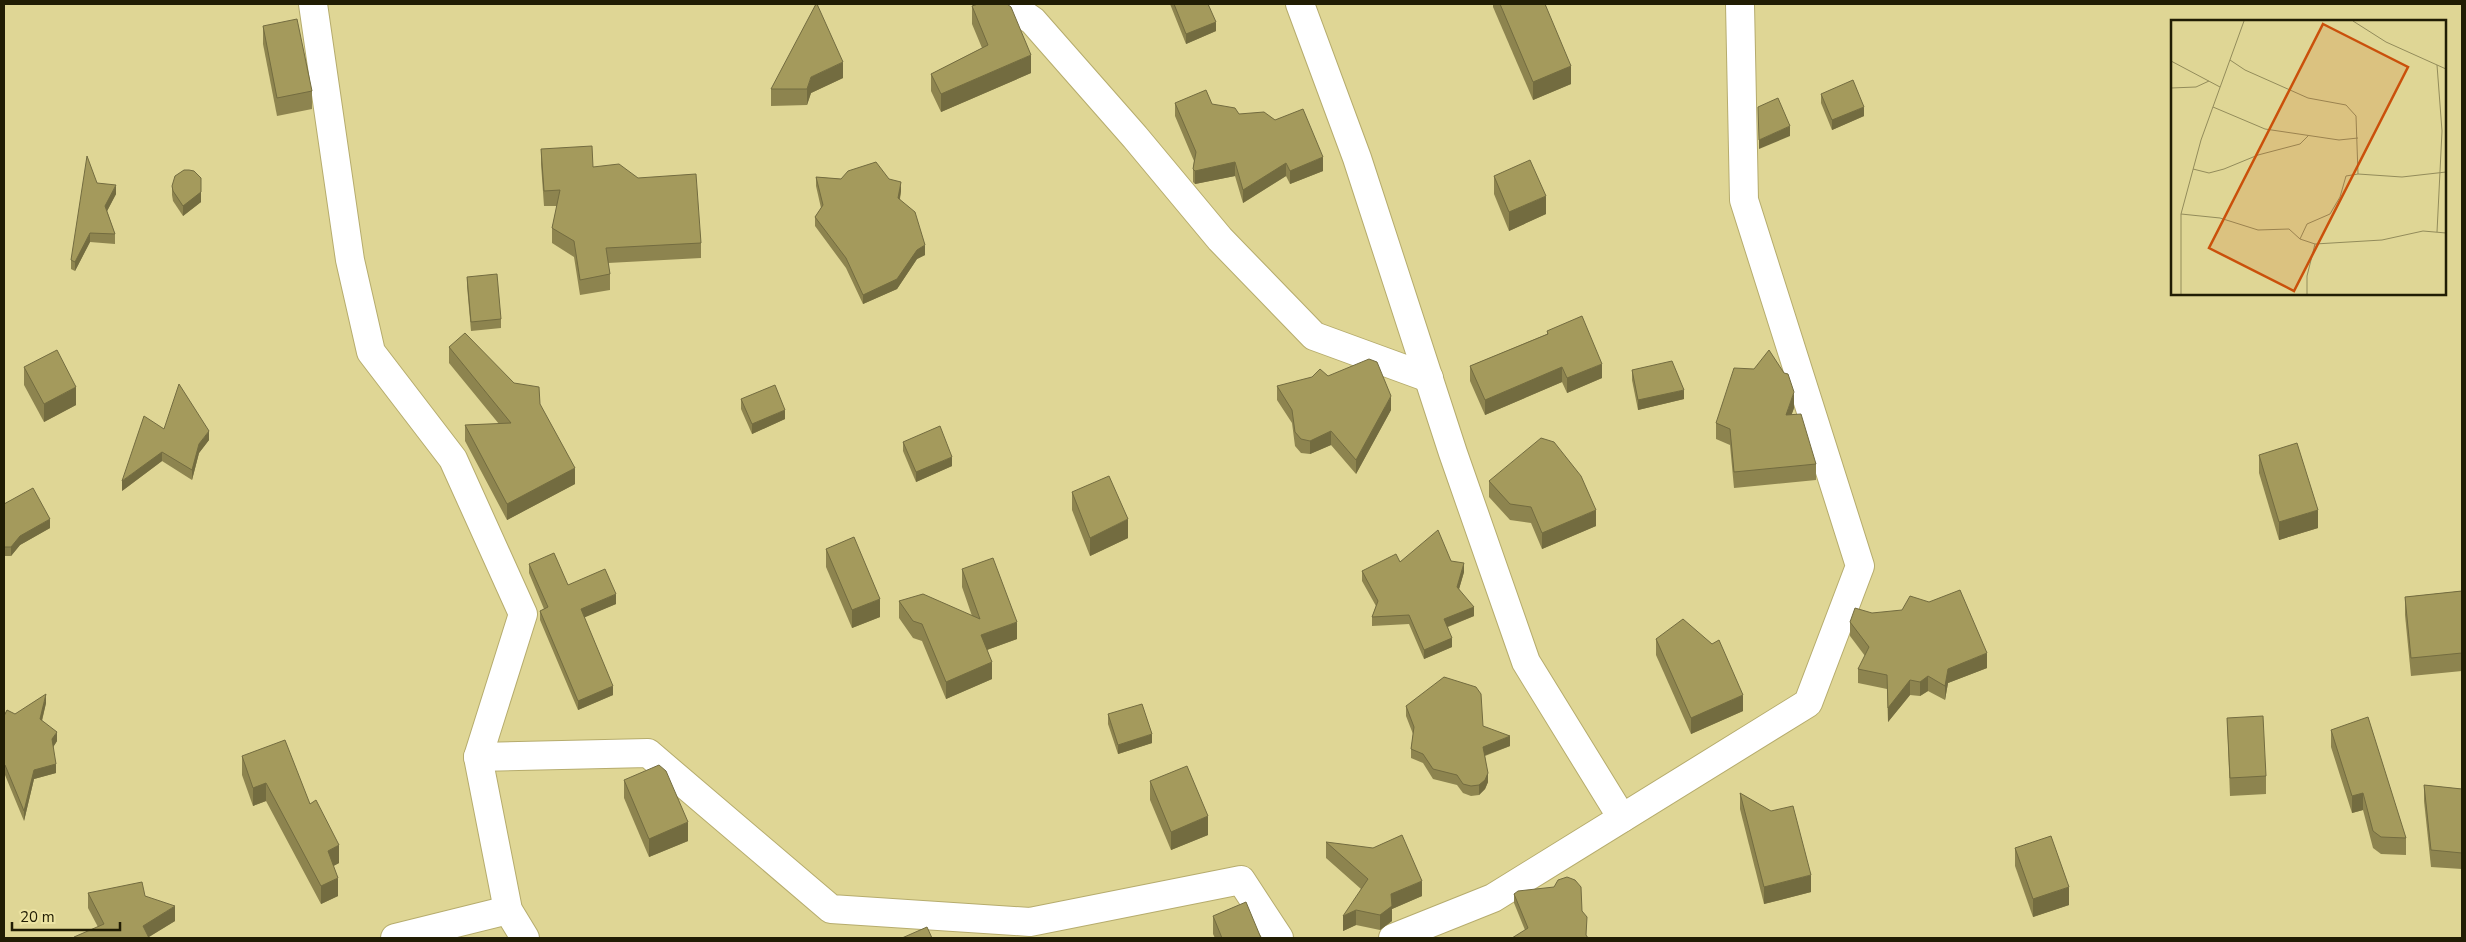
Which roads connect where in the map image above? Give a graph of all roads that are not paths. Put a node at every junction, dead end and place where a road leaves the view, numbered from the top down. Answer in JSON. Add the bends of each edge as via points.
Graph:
{"nodes":[{"id":1,"x":312,"y":4,"type":"edge"},
{"id":2,"x":1009,"y":4,"type":"edge"},
{"id":3,"x":1300,"y":4,"type":"edge"},
{"id":4,"x":1740,"y":4,"type":"edge"},
{"id":5,"x":1429,"y":378,"type":"junction"},
{"id":6,"x":478,"y":758,"type":"junction"},
{"id":7,"x":1622,"y":818,"type":"junction"},
{"id":8,"x":508,"y":910,"type":"junction"},
{"id":9,"x":395,"y":938,"type":"edge"},
{"id":10,"x":525,"y":938,"type":"edge"},
{"id":11,"x":1279,"y":938,"type":"edge"},
{"id":12,"x":1393,"y":938,"type":"edge"}],
"edges":[{"from":1,"to":6,"type":"street","via":[[350,260],[371,352],[453,459],[523,614]]},
{"from":2,"to":5,"type":"street","via":[[1033,21],[1220,238],[1314,336]]},
{"from":3,"to":5,"type":"street","via":[[1357,158]]},
{"from":4,"to":7,"type":"street","via":[[1744,200],[1860,566],[1808,703]]},
{"from":5,"to":7,"type":"street","via":[[1526,662]]},
{"from":6,"to":8,"type":"street"},
{"from":6,"to":11,"type":"street","via":[[648,753],[831,909],[1030,922],[1241,880]]},
{"from":7,"to":12,"type":"street","via":[[1493,898]]},
{"from":8,"to":9,"type":"street"},
{"from":8,"to":10,"type":"street"}]}
